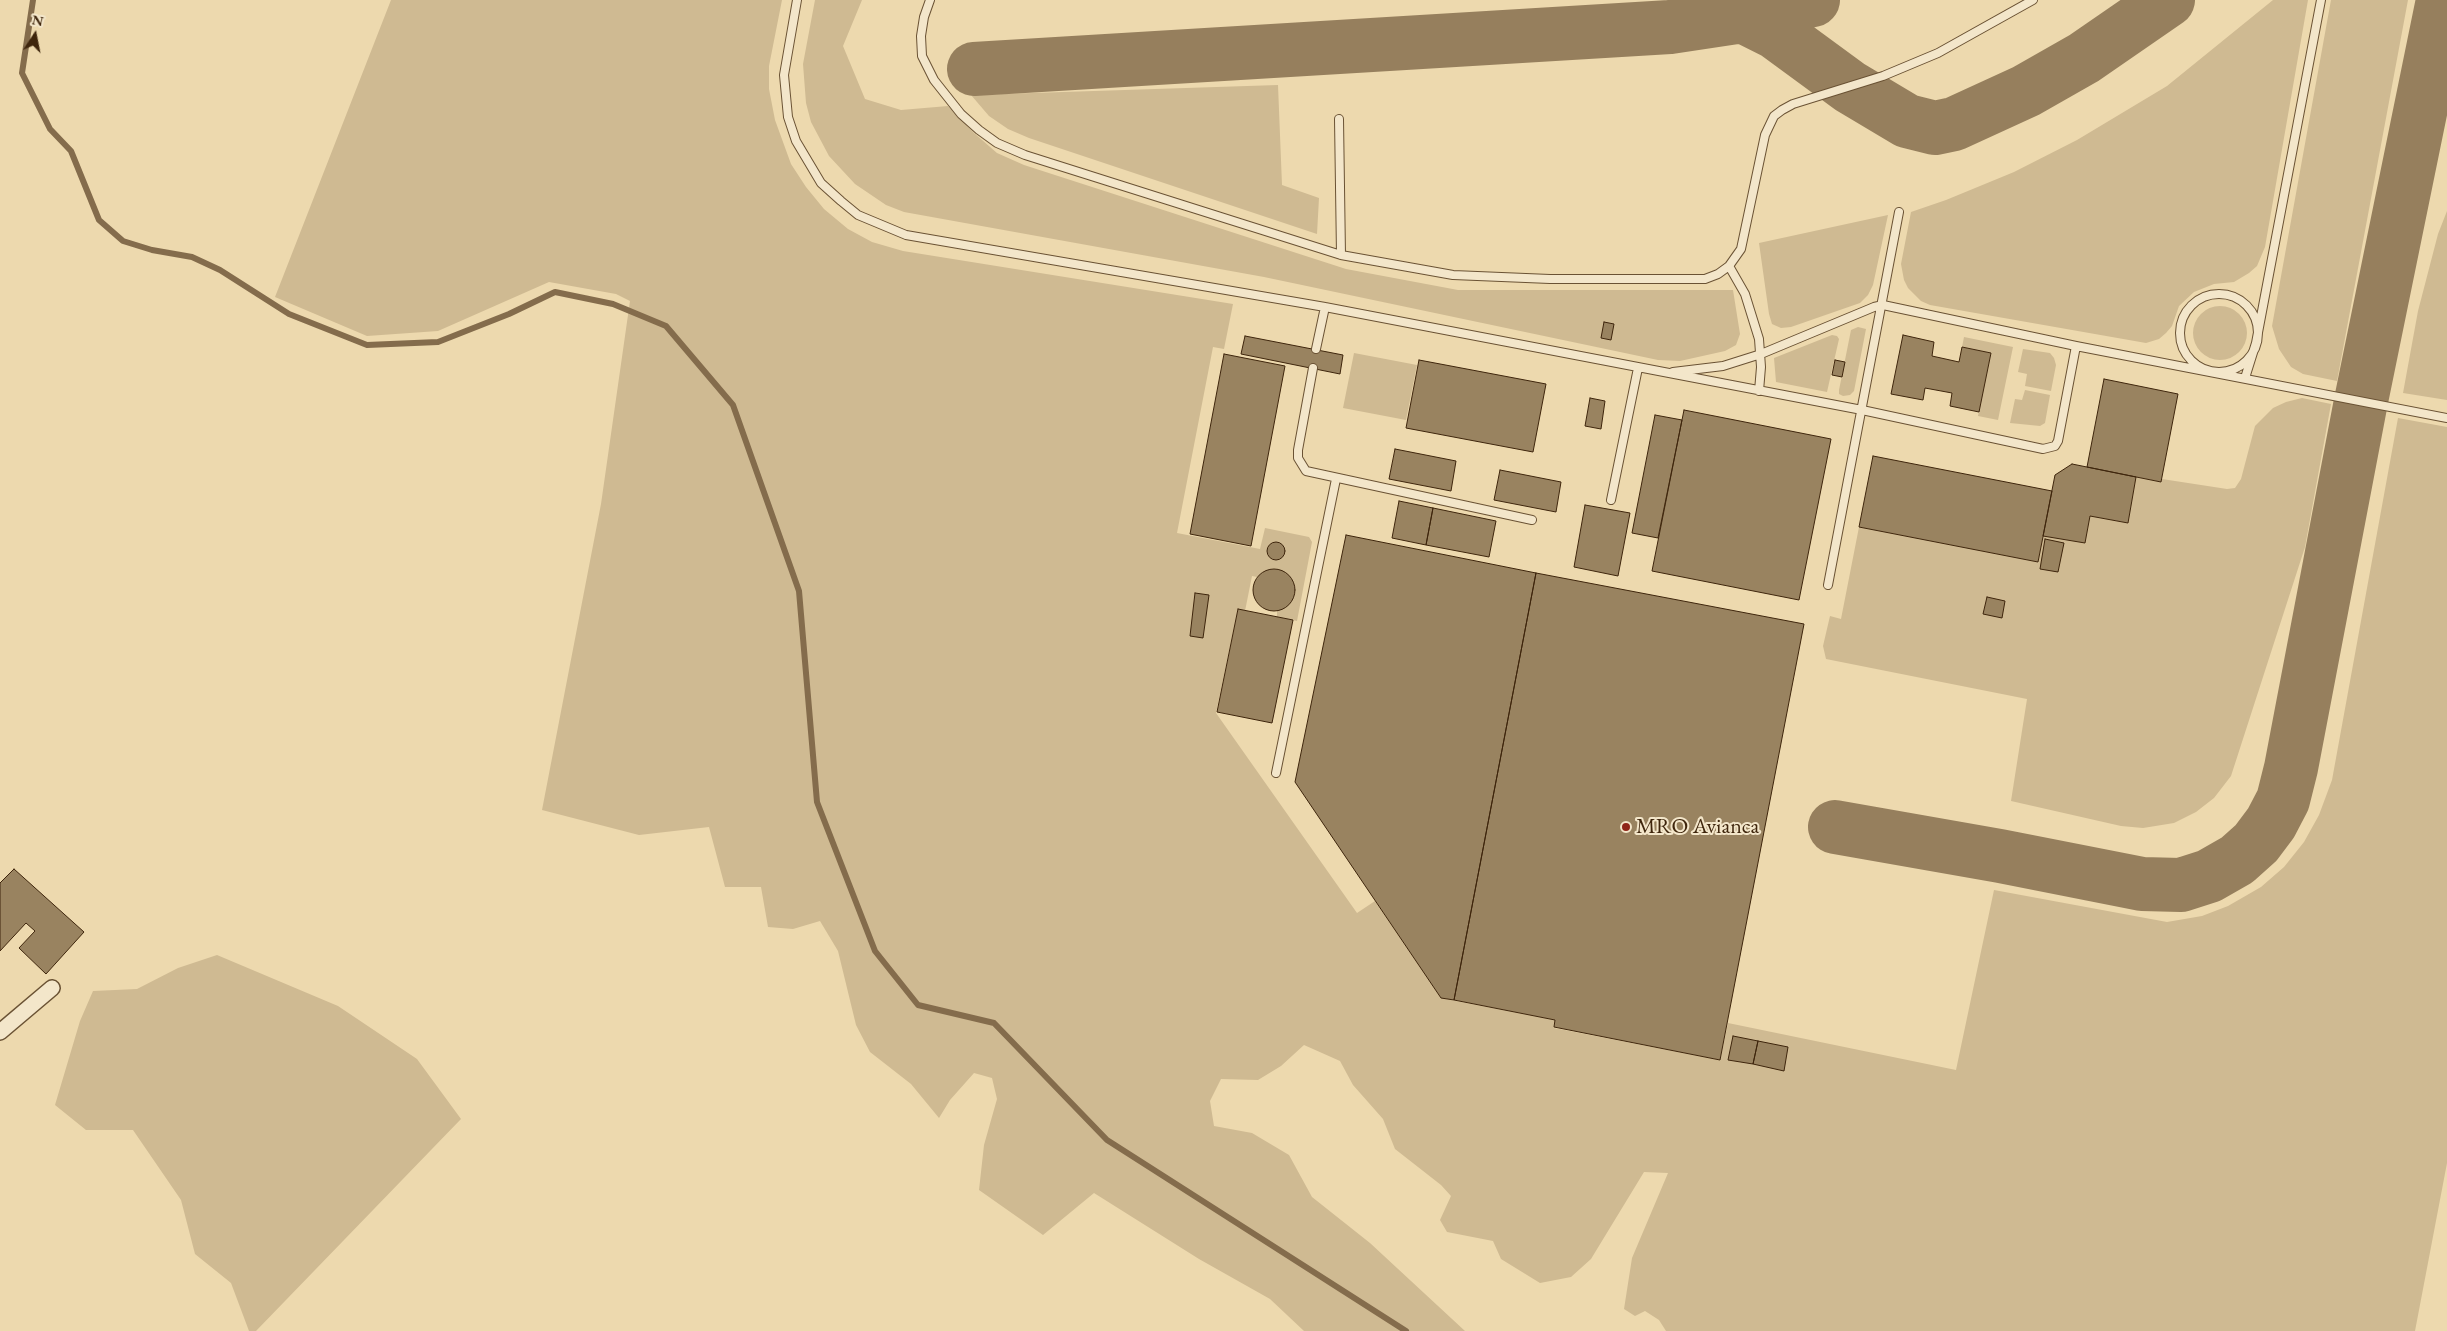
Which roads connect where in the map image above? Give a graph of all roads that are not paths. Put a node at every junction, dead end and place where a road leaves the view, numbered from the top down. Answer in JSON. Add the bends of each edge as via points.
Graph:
{"nodes":[{"id":1,"x":797,"y":0,"type":"edge"},
{"id":2,"x":930,"y":0,"type":"edge"},
{"id":3,"x":2033,"y":0,"type":"edge"},
{"id":4,"x":2321,"y":0,"type":"edge"},
{"id":5,"x":1339,"y":119,"type":"dead end"},
{"id":6,"x":1899,"y":212,"type":"dead end"},
{"id":7,"x":1341,"y":255,"type":"junction"},
{"id":8,"x":1729,"y":266,"type":"junction"},
{"id":9,"x":1883,"y":306,"type":"junction"},
{"id":10,"x":1325,"y":307,"type":"junction"},
{"id":11,"x":2256,"y":344,"type":"junction"},
{"id":12,"x":2076,"y":346,"type":"junction"},
{"id":13,"x":1316,"y":349,"type":"dead end"},
{"id":14,"x":1761,"y":354,"type":"junction"},
{"id":15,"x":1313,"y":368,"type":"dead end"},
{"id":16,"x":1638,"y":368,"type":"junction"},
{"id":17,"x":2210,"y":371,"type":"junction"},
{"id":18,"x":1664,"y":373,"type":"junction"},
{"id":19,"x":2245,"y":378,"type":"junction"},
{"id":20,"x":1759,"y":391,"type":"junction"},
{"id":21,"x":1862,"y":410,"type":"junction"},
{"id":22,"x":2447,"y":418,"type":"edge"},
{"id":23,"x":1336,"y":479,"type":"junction"},
{"id":24,"x":1611,"y":500,"type":"dead end"},
{"id":25,"x":1532,"y":520,"type":"dead end"},
{"id":26,"x":1828,"y":585,"type":"dead end"},
{"id":27,"x":1276,"y":773,"type":"dead end"},
{"id":28,"x":52,"y":988,"type":"dead end"},
{"id":29,"x":0,"y":1032,"type":"edge"}],
"edges":[{"from":1,"to":10,"type":"lane","via":[[784,75],[788,117],[796,141],[821,183],[858,215],[906,236]]},
{"from":2,"to":7,"type":"lane","via":[[921,36],[922,56],[934,80],[962,114],[998,143],[1025,155]]},
{"from":3,"to":8,"type":"lane","via":[[1938,53],[1883,76],[1793,104],[1774,116],[1765,135],[1741,249]]},
{"from":4,"to":11,"type":"lane"},
{"from":5,"to":7,"type":"lane"},
{"from":6,"to":9,"type":"lane"},
{"from":7,"to":8,"type":"lane","via":[[1453,275],[1550,279],[1705,279]]},
{"from":8,"to":14,"type":"lane","via":[[1748,302]]},
{"from":9,"to":12,"type":"lane"},
{"from":9,"to":14,"type":"lane"},
{"from":9,"to":21,"type":"lane"},
{"from":10,"to":13,"type":"lane"},
{"from":10,"to":16,"type":"lane"},
{"from":11,"to":17,"type":"lane","via":[[2244,363],[2222,372]]},
{"from":11,"to":17,"type":"lane","via":[[2256,321],[2243,303],[2222,295],[2201,299],[2184,314],[2180,335],[2192,362]]},
{"from":11,"to":19,"type":"lane"},
{"from":12,"to":17,"type":"lane"},
{"from":12,"to":21,"type":"lane","via":[[2058,441],[2050,449]]},
{"from":14,"to":18,"type":"lane","via":[[1724,366]]},
{"from":14,"to":20,"type":"lane"},
{"from":15,"to":23,"type":"lane","via":[[1298,458],[1306,472]]},
{"from":16,"to":18,"type":"lane"},
{"from":16,"to":24,"type":"lane"},
{"from":17,"to":19,"type":"lane"},
{"from":18,"to":20,"type":"lane"},
{"from":19,"to":22,"type":"lane"},
{"from":20,"to":21,"type":"lane"},
{"from":21,"to":26,"type":"lane"},
{"from":23,"to":25,"type":"lane"},
{"from":23,"to":27,"type":"lane"},
{"from":28,"to":29,"type":"street"}]}
